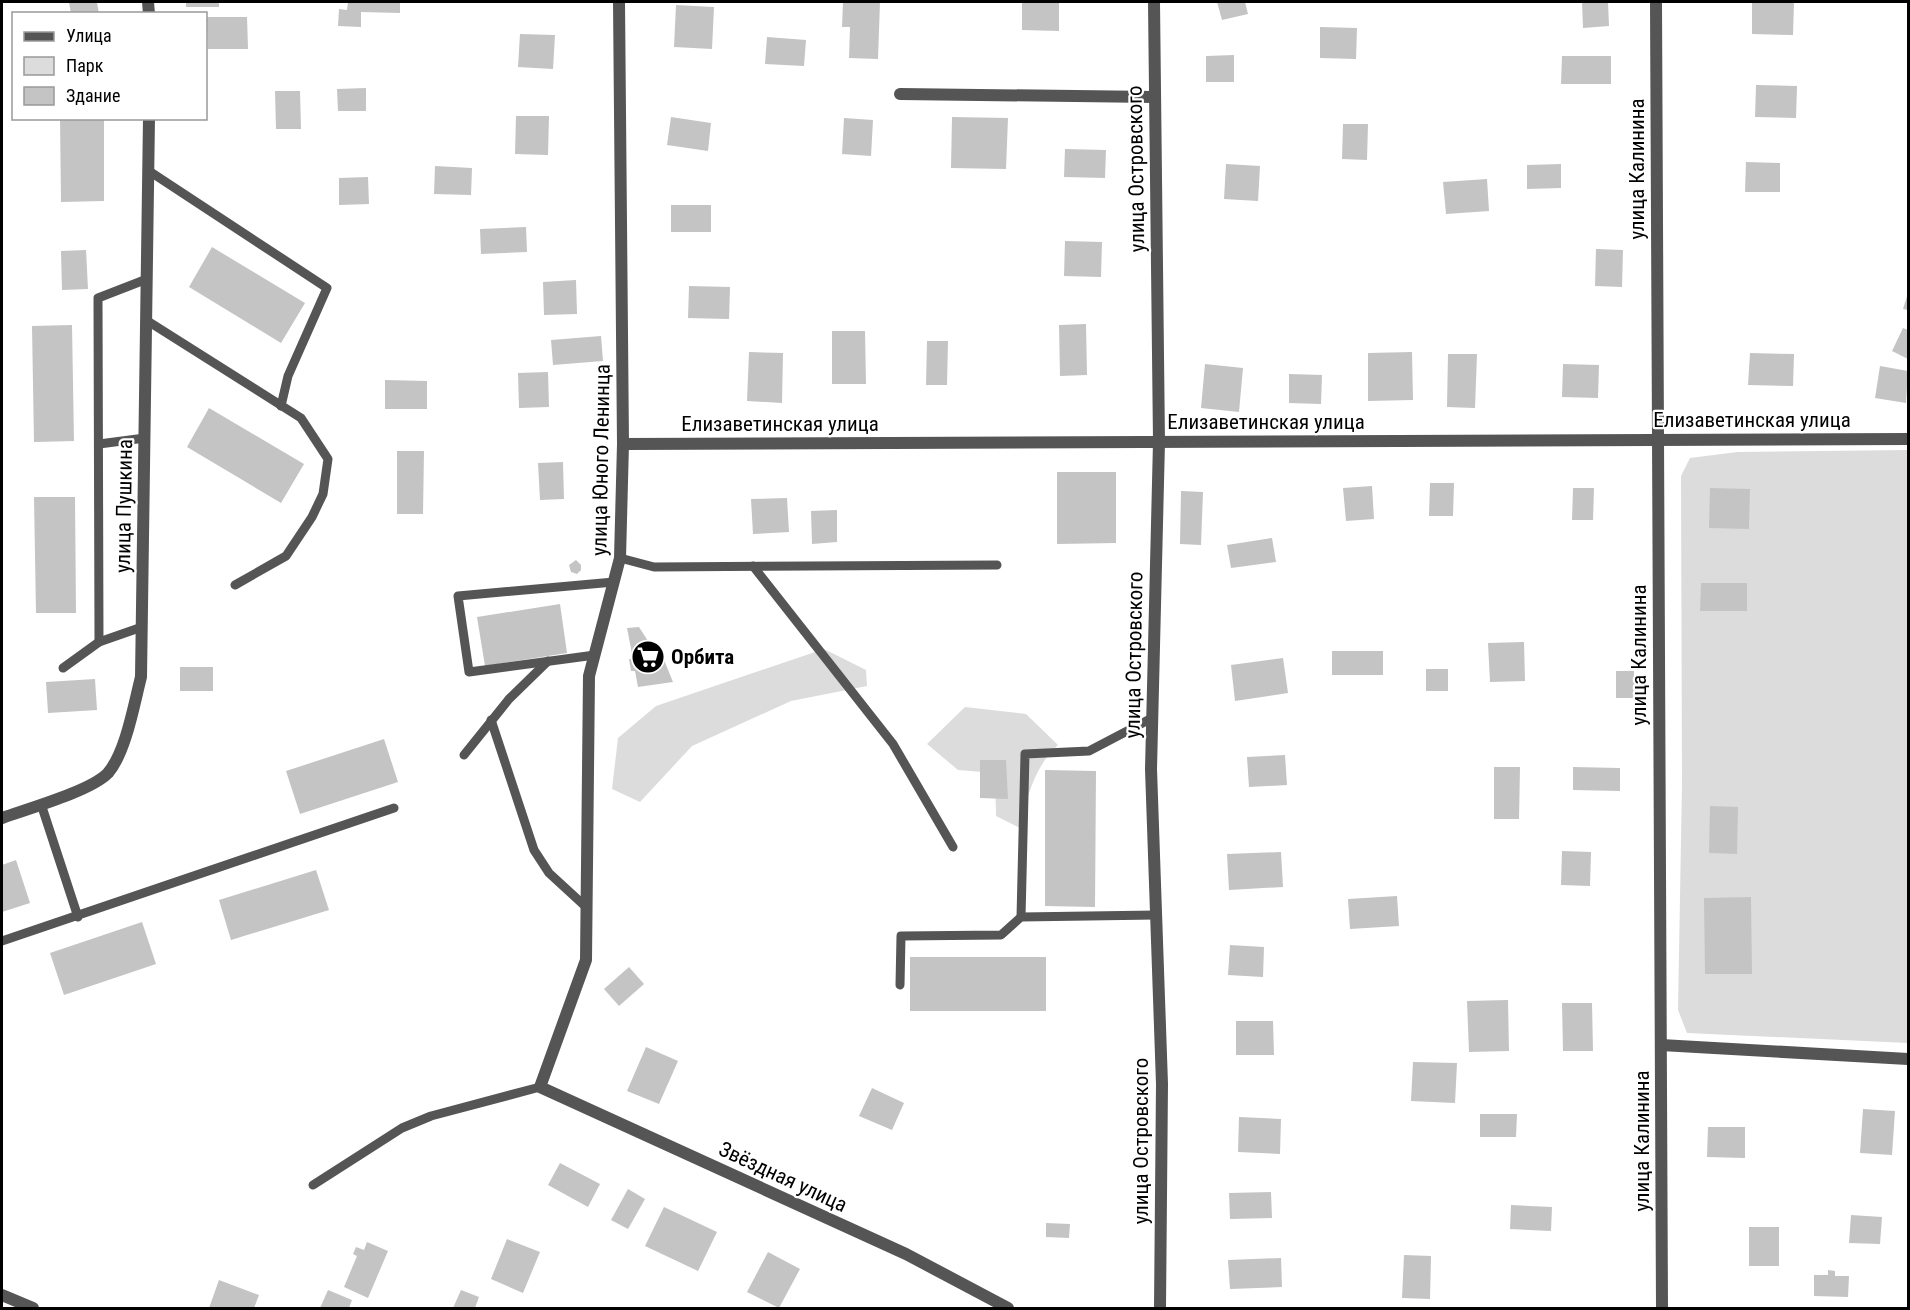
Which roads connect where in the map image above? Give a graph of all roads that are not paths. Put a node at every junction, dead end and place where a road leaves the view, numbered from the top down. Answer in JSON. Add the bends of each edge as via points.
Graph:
{"nodes":[{"id":1,"x":619,"y":2,"type":"edge"},
{"id":2,"x":1154,"y":2,"type":"edge"},
{"id":3,"x":1656,"y":2,"type":"edge"},
{"id":4,"x":900,"y":94,"type":"dead end"},
{"id":5,"x":1154,"y":98,"type":"junction"},
{"id":6,"x":149,"y":120,"type":"edge"},
{"id":7,"x":149,"y":171,"type":"junction"},
{"id":8,"x":147,"y":279,"type":"junction"},
{"id":9,"x":146,"y":320,"type":"junction"},
{"id":10,"x":281,"y":406,"type":"junction"},
{"id":11,"x":145,"y":438,"type":"junction"},
{"id":12,"x":1658,"y":439,"type":"junction"},
{"id":13,"x":1908,"y":439,"type":"edge"},
{"id":14,"x":1158,"y":442,"type":"junction"},
{"id":15,"x":99,"y":444,"type":"junction"},
{"id":16,"x":623,"y":444,"type":"junction"},
{"id":17,"x":620,"y":558,"type":"junction"},
{"id":18,"x":997,"y":565,"type":"dead end"},
{"id":19,"x":753,"y":566,"type":"junction"},
{"id":20,"x":614,"y":582,"type":"junction"},
{"id":21,"x":235,"y":585,"type":"dead end"},
{"id":22,"x":142,"y":627,"type":"junction"},
{"id":23,"x":99,"y":642,"type":"junction"},
{"id":24,"x":595,"y":655,"type":"junction"},
{"id":25,"x":548,"y":661,"type":"junction"},
{"id":26,"x":63,"y":668,"type":"dead end"},
{"id":27,"x":1152,"y":718,"type":"junction"},
{"id":28,"x":491,"y":720,"type":"junction"},
{"id":29,"x":464,"y":755,"type":"dead end"},
{"id":30,"x":41,"y":804,"type":"junction"},
{"id":31,"x":394,"y":808,"type":"dead end"},
{"id":32,"x":2,"y":818,"type":"edge"},
{"id":33,"x":953,"y":848,"type":"dead end"},
{"id":34,"x":586,"y":907,"type":"junction"},
{"id":35,"x":1156,"y":915,"type":"junction"},
{"id":36,"x":78,"y":916,"type":"junction"},
{"id":37,"x":1021,"y":917,"type":"junction"},
{"id":38,"x":2,"y":940,"type":"edge"},
{"id":39,"x":900,"y":985,"type":"dead end"},
{"id":40,"x":1661,"y":1045,"type":"junction"},
{"id":41,"x":1908,"y":1059,"type":"edge"},
{"id":42,"x":540,"y":1087,"type":"junction"},
{"id":43,"x":313,"y":1185,"type":"dead end"},
{"id":44,"x":2,"y":1295,"type":"edge"},
{"id":45,"x":33,"y":1308,"type":"edge"},
{"id":46,"x":1008,"y":1308,"type":"edge"},
{"id":47,"x":1160,"y":1308,"type":"edge"},
{"id":48,"x":1662,"y":1308,"type":"edge"}],
"edges":[{"from":1,"to":16,"type":"street","name":"улица Юного Ленинца"},
{"from":2,"to":5,"type":"street","name":"улица Островского"},
{"from":3,"to":12,"type":"street","name":"улица Калинина"},
{"from":4,"to":5,"type":"street"},
{"from":5,"to":14,"type":"street","name":"улица Островского"},
{"from":6,"to":7,"type":"street","name":"улица Пушкина"},
{"from":7,"to":8,"type":"street","name":"улица Пушкина"},
{"from":7,"to":10,"type":"lane","via":[[327,288],[288,376]]},
{"from":8,"to":9,"type":"street","name":"улица Пушкина"},
{"from":8,"to":15,"type":"lane","via":[[98,298]]},
{"from":9,"to":10,"type":"lane"},
{"from":9,"to":11,"type":"street","name":"улица Пушкина"},
{"from":10,"to":21,"type":"lane","via":[[301,418],[328,459],[323,494],[286,556]]},
{"from":11,"to":15,"type":"lane"},
{"from":11,"to":22,"type":"street","name":"улица Пушкина"},
{"from":12,"to":13,"type":"street","name":"Елизаветинская улица"},
{"from":12,"to":14,"type":"street","name":"Елизаветинская улица"},
{"from":12,"to":40,"type":"street","name":"улица Калинина"},
{"from":14,"to":16,"type":"street","name":"Елизаветинская улица"},
{"from":14,"to":27,"type":"street","name":"улица Островского"},
{"from":15,"to":23,"type":"lane"},
{"from":16,"to":17,"type":"street","name":"улица Юного Ленинца"},
{"from":17,"to":19,"type":"lane","via":[[654,567]]},
{"from":17,"to":20,"type":"street","name":"улица Юного Ленинца"},
{"from":18,"to":19,"type":"lane"},
{"from":19,"to":33,"type":"lane","via":[[893,744]]},
{"from":20,"to":24,"type":"street","name":"улица Юного Ленинца"},
{"from":20,"to":25,"type":"lane","via":[[458,596],[469,672]]},
{"from":22,"to":23,"type":"lane"},
{"from":22,"to":30,"type":"street","name":"улица Пушкина","via":[[141,677],[126,739],[107,773],[72,793]]},
{"from":23,"to":26,"type":"lane"},
{"from":24,"to":25,"type":"lane"},
{"from":24,"to":34,"type":"street","name":"улица Юного Ленинца","via":[[589,676]]},
{"from":25,"to":28,"type":"lane"},
{"from":27,"to":35,"type":"street","name":"улица Островского"},
{"from":27,"to":37,"type":"lane","via":[[1089,751],[1025,754]]},
{"from":28,"to":29,"type":"lane"},
{"from":28,"to":34,"type":"lane","via":[[534,850],[549,873]]},
{"from":30,"to":32,"type":"street","name":"улица Пушкина"},
{"from":30,"to":36,"type":"lane"},
{"from":31,"to":36,"type":"lane"},
{"from":34,"to":42,"type":"street","name":"улица Юного Ленинца","via":[[586,960]]},
{"from":35,"to":37,"type":"lane"},
{"from":35,"to":47,"type":"street","name":"улица Островского","via":[[1162,1084]]},
{"from":36,"to":38,"type":"lane"},
{"from":37,"to":39,"type":"lane","via":[[1001,935],[901,936]]},
{"from":40,"to":41,"type":"street"},
{"from":40,"to":48,"type":"street","name":"улица Калинина"},
{"from":42,"to":43,"type":"lane","via":[[431,1116],[402,1128]]},
{"from":42,"to":46,"type":"street","name":"Звёздная улица","via":[[906,1254]]},
{"from":44,"to":45,"type":"street"}]}
